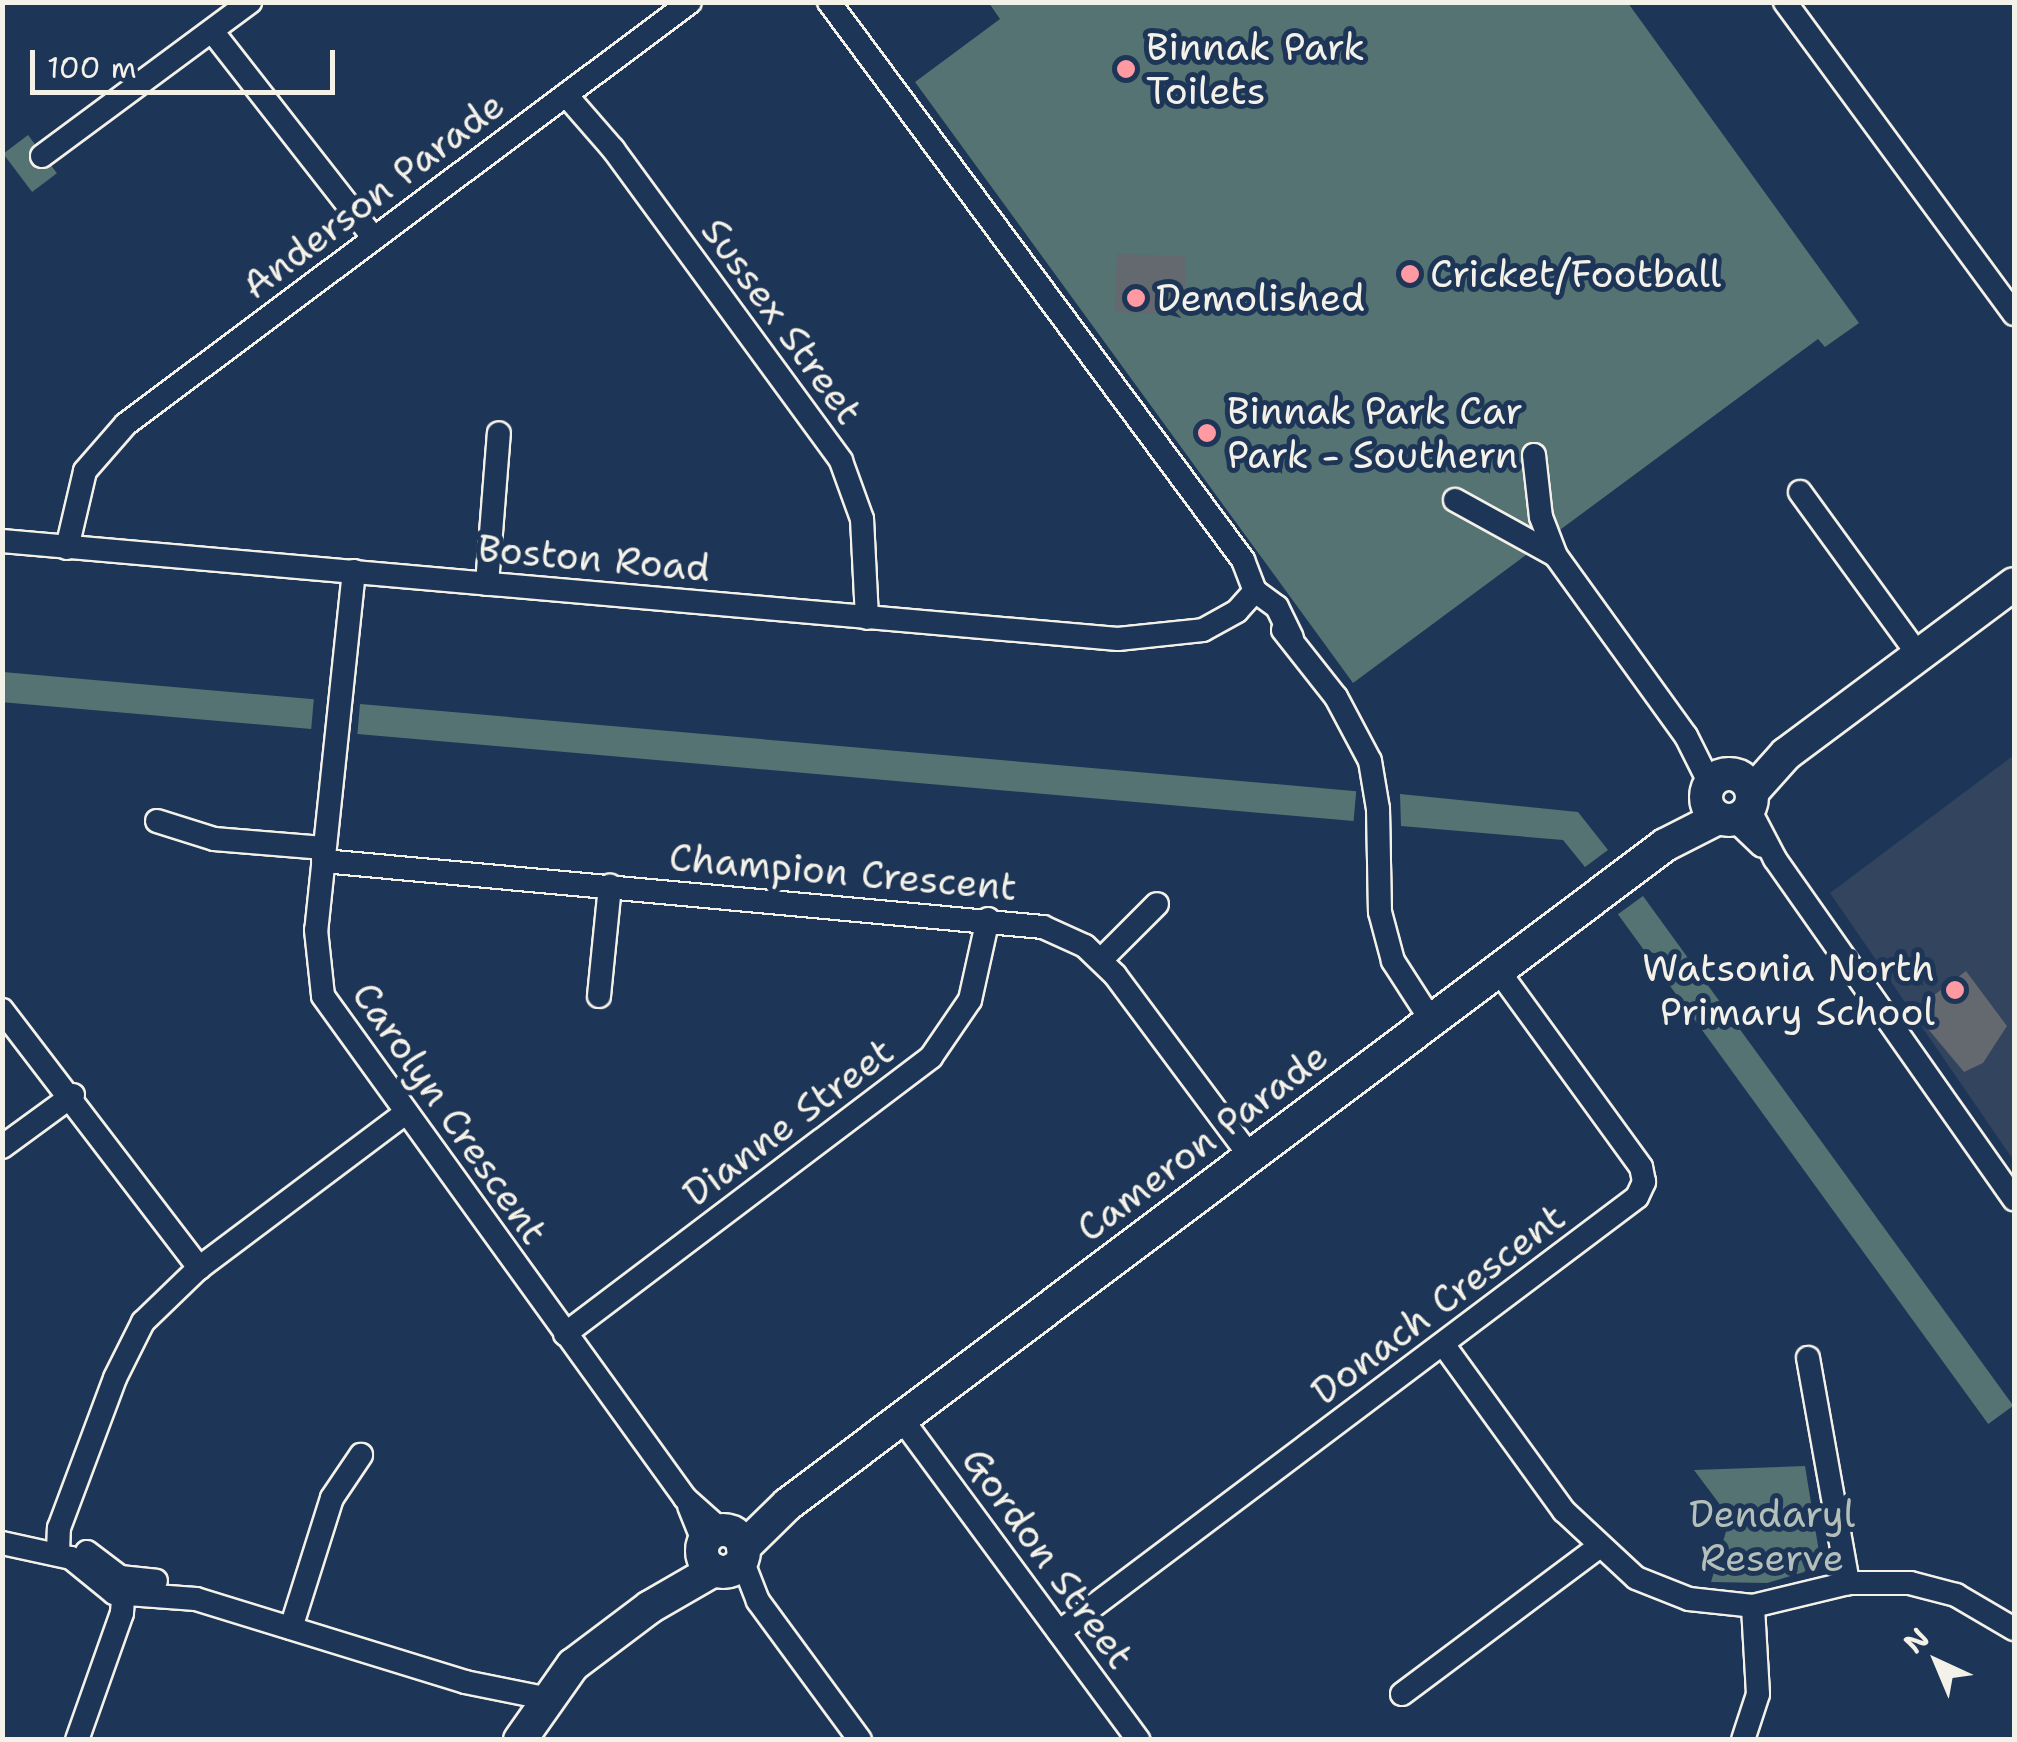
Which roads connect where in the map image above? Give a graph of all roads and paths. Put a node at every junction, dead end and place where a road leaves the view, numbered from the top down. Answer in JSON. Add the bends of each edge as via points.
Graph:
{"nodes":[{"id":1,"x":250,"y":2,"type":"edge"},
{"id":2,"x":690,"y":2,"type":"edge"},
{"id":3,"x":1785,"y":2,"type":"edge"},
{"id":4,"x":830,"y":4,"type":"edge"},
{"id":5,"x":212,"y":31,"type":"junction"},
{"id":6,"x":570,"y":92,"type":"junction"},
{"id":7,"x":42,"y":156,"type":"dead end"},
{"id":8,"x":369,"y":242,"type":"junction"},
{"id":9,"x":2014,"y":314,"type":"edge"},
{"id":10,"x":499,"y":433,"type":"dead end"},
{"id":11,"x":1534,"y":456,"type":"dead end"},
{"id":12,"x":1800,"y":492,"type":"dead end"},
{"id":13,"x":1456,"y":500,"type":"dead end"},
{"id":14,"x":2,"y":542,"type":"edge"},
{"id":15,"x":74,"y":548,"type":"junction"},
{"id":16,"x":1556,"y":556,"type":"junction"},
{"id":17,"x":348,"y":571,"type":"junction"},
{"id":18,"x":487,"y":584,"type":"junction"},
{"id":19,"x":2014,"y":584,"type":"edge"},
{"id":20,"x":1247,"y":597,"type":"junction"},
{"id":21,"x":858,"y":617,"type":"junction"},
{"id":22,"x":1919,"y":656,"type":"junction"},
{"id":23,"x":1729,"y":797,"type":"junction"},
{"id":24,"x":157,"y":821,"type":"dead end"},
{"id":25,"x":324,"y":854,"type":"junction"},
{"id":26,"x":610,"y":886,"type":"junction"},
{"id":27,"x":1156,"y":904,"type":"dead end"},
{"id":28,"x":988,"y":919,"type":"junction"},
{"id":29,"x":1101,"y":960,"type":"junction"},
{"id":30,"x":1498,"y":970,"type":"junction"},
{"id":31,"x":598,"y":996,"type":"dead end"},
{"id":32,"x":2,"y":1010,"type":"edge"},
{"id":33,"x":1437,"y":1016,"type":"junction"},
{"id":34,"x":73,"y":1095,"type":"junction"},
{"id":35,"x":404,"y":1114,"type":"junction"},
{"id":36,"x":2,"y":1148,"type":"edge"},
{"id":37,"x":1250,"y":1156,"type":"junction"},
{"id":38,"x":2014,"y":1199,"type":"edge"},
{"id":39,"x":199,"y":1268,"type":"junction"},
{"id":40,"x":565,"y":1334,"type":"junction"},
{"id":41,"x":1443,"y":1344,"type":"junction"},
{"id":42,"x":1808,"y":1358,"type":"dead end"},
{"id":43,"x":901,"y":1418,"type":"junction"},
{"id":44,"x":361,"y":1455,"type":"dead end"},
{"id":45,"x":2,"y":1540,"type":"edge"},
{"id":46,"x":61,"y":1544,"type":"junction"},
{"id":47,"x":1597,"y":1548,"type":"junction"},
{"id":48,"x":722,"y":1551,"type":"junction"},
{"id":49,"x":1848,"y":1583,"type":"junction"},
{"id":50,"x":121,"y":1589,"type":"junction"},
{"id":51,"x":1754,"y":1606,"type":"junction"},
{"id":52,"x":291,"y":1628,"type":"junction"},
{"id":53,"x":2014,"y":1629,"type":"edge"},
{"id":54,"x":1059,"y":1632,"type":"junction"},
{"id":55,"x":1402,"y":1694,"type":"dead end"},
{"id":56,"x":532,"y":1719,"type":"edge"},
{"id":57,"x":77,"y":1740,"type":"edge"},
{"id":58,"x":860,"y":1740,"type":"edge"},
{"id":59,"x":1138,"y":1740,"type":"edge"},
{"id":60,"x":1743,"y":1740,"type":"edge"}],
"edges":[{"from":1,"to":5,"type":"street"},
{"from":2,"to":6,"type":"street","name":"Anderson Parade"},
{"from":3,"to":9,"type":"street"},
{"from":4,"to":20,"type":"street","via":[[1214,530],[1243,560]]},
{"from":5,"to":7,"type":"street"},
{"from":5,"to":8,"type":"street"},
{"from":6,"to":8,"type":"street","name":"Anderson Parade"},
{"from":6,"to":21,"type":"street","name":"Sussex Street","via":[[842,461],[864,548]]},
{"from":8,"to":15,"type":"street","name":"Anderson Parade","via":[[102,448],[78,486]]},
{"from":10,"to":18,"type":"street"},
{"from":11,"to":16,"type":"street","via":[[1544,530]]},
{"from":12,"to":22,"type":"street"},
{"from":13,"to":16,"type":"street"},
{"from":14,"to":15,"type":"street","name":"Boston Road"},
{"from":15,"to":17,"type":"street","name":"Boston Road"},
{"from":16,"to":23,"type":"street"},
{"from":17,"to":18,"type":"street","name":"Boston Road"},
{"from":17,"to":25,"type":"street","name":"Carolyn Crescent"},
{"from":18,"to":21,"type":"street","name":"Boston Road"},
{"from":19,"to":22,"type":"street","name":"Cameron Parade"},
{"from":20,"to":21,"type":"street","name":"Boston Road","via":[[1178,633],[1118,639]]},
{"from":20,"to":33,"type":"street","via":[[1277,606],[1370,761],[1378,809],[1376,886],[1392,961]]},
{"from":22,"to":23,"type":"street","name":"Cameron Parade"},
{"from":23,"to":30,"type":"street","name":"Cameron Parade"},
{"from":23,"to":38,"type":"street"},
{"from":24,"to":25,"type":"street","name":"Champion Crescent","via":[[214,838]]},
{"from":25,"to":26,"type":"street","name":"Champion Crescent"},
{"from":25,"to":35,"type":"street","name":"Carolyn Crescent","via":[[318,983],[341,1029]]},
{"from":26,"to":28,"type":"street","name":"Champion Crescent"},
{"from":26,"to":31,"type":"street"},
{"from":27,"to":29,"type":"street"},
{"from":28,"to":29,"type":"street","name":"Champion Crescent","via":[[1043,927]]},
{"from":28,"to":40,"type":"street","name":"Dianne Street","via":[[970,1000],[931,1056]]},
{"from":29,"to":37,"type":"street","name":"Champion Crescent"},
{"from":30,"to":33,"type":"street","name":"Cameron Parade"},
{"from":30,"to":41,"type":"street","name":"Donach Crescent","via":[[1633,1155],[1644,1182],[1629,1205]]},
{"from":32,"to":34,"type":"street"},
{"from":33,"to":37,"type":"street","name":"Cameron Parade"},
{"from":34,"to":36,"type":"street"},
{"from":34,"to":39,"type":"street"},
{"from":35,"to":39,"type":"street"},
{"from":35,"to":40,"type":"street","name":"Carolyn Crescent"},
{"from":37,"to":43,"type":"street","name":"Cameron Parade"},
{"from":39,"to":46,"type":"street","via":[[160,1301],[126,1350]]},
{"from":40,"to":48,"type":"street","name":"Carolyn Crescent"},
{"from":41,"to":47,"type":"street"},
{"from":41,"to":54,"type":"street","name":"Donach Crescent"},
{"from":42,"to":49,"type":"street"},
{"from":43,"to":48,"type":"street","name":"Cameron Parade"},
{"from":43,"to":54,"type":"street","name":"Gordon Street"},
{"from":44,"to":52,"type":"street","via":[[332,1498]]},
{"from":45,"to":46,"type":"street"},
{"from":46,"to":50,"type":"street"},
{"from":47,"to":51,"type":"street","via":[[1660,1590]]},
{"from":47,"to":55,"type":"street"},
{"from":48,"to":56,"type":"street","name":"Cameron Parade","via":[[573,1665]]},
{"from":48,"to":58,"type":"street","name":"Carolyn Crescent"},
{"from":49,"to":51,"type":"street"},
{"from":49,"to":53,"type":"street","via":[[1933,1587]]},
{"from":50,"to":52,"type":"street","via":[[196,1599]]},
{"from":50,"to":57,"type":"street"},
{"from":51,"to":60,"type":"street","via":[[1758,1694]]},
{"from":52,"to":56,"type":"street","via":[[465,1682]]},
{"from":54,"to":59,"type":"street","name":"Gordon Street"}]}
